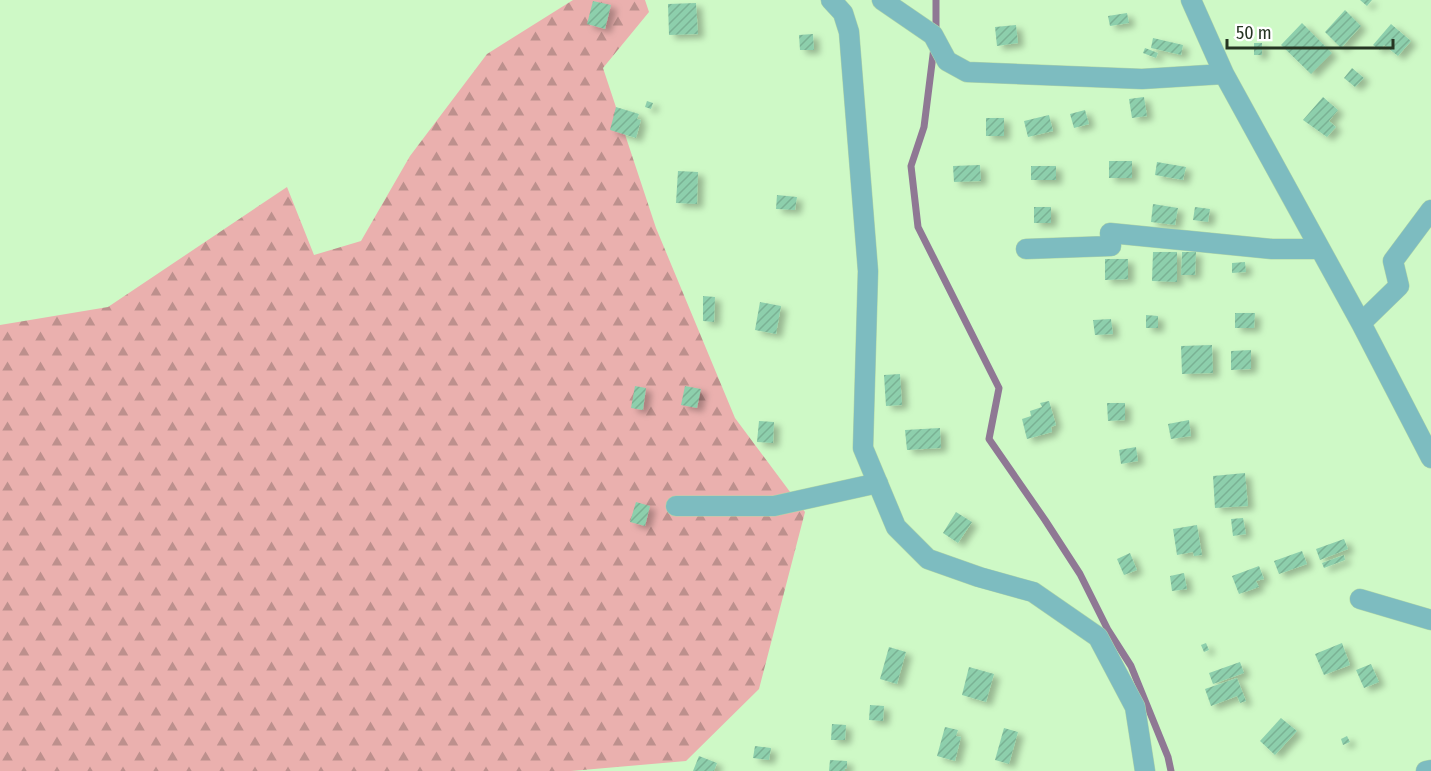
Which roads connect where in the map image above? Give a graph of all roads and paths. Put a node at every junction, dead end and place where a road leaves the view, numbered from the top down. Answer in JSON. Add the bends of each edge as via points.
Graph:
{"nodes":[{"id":1,"x":831,"y":0,"type":"edge"},
{"id":2,"x":882,"y":0,"type":"edge"},
{"id":3,"x":1191,"y":0,"type":"edge"},
{"id":4,"x":1224,"y":74,"type":"junction"},
{"id":5,"x":1431,"y":210,"type":"edge"},
{"id":6,"x":1026,"y":249,"type":"dead end"},
{"id":7,"x":1319,"y":249,"type":"junction"},
{"id":8,"x":1361,"y":323,"type":"junction"},
{"id":9,"x":1431,"y":458,"type":"edge"},
{"id":10,"x":878,"y":483,"type":"junction"},
{"id":11,"x":676,"y":506,"type":"dead end"},
{"id":12,"x":1360,"y":599,"type":"dead end"},
{"id":13,"x":1431,"y":620,"type":"edge"},
{"id":14,"x":1431,"y":770,"type":"edge"},
{"id":15,"x":1145,"y":771,"type":"edge"},
{"id":16,"x":1426,"y":771,"type":"edge"}],
"edges":[{"from":1,"to":10,"type":"street","via":[[843,13],[849,32],[868,271],[863,448]]},
{"from":2,"to":4,"type":"street","via":[[933,35],[947,61],[967,72],[1142,79]]},
{"from":3,"to":4,"type":"street"},
{"from":4,"to":7,"type":"street"},
{"from":5,"to":8,"type":"street","via":[[1393,261],[1399,285]]},
{"from":6,"to":7,"type":"street","via":[[1111,246],[1110,233],[1272,249]]},
{"from":7,"to":8,"type":"street"},
{"from":8,"to":9,"type":"street"},
{"from":10,"to":11,"type":"street","via":[[774,506]]},
{"from":10,"to":15,"type":"street","via":[[896,527],[928,559],[1033,592],[1098,637],[1135,707]]},
{"from":12,"to":13,"type":"street"},
{"from":14,"to":16,"type":"street"}]}
